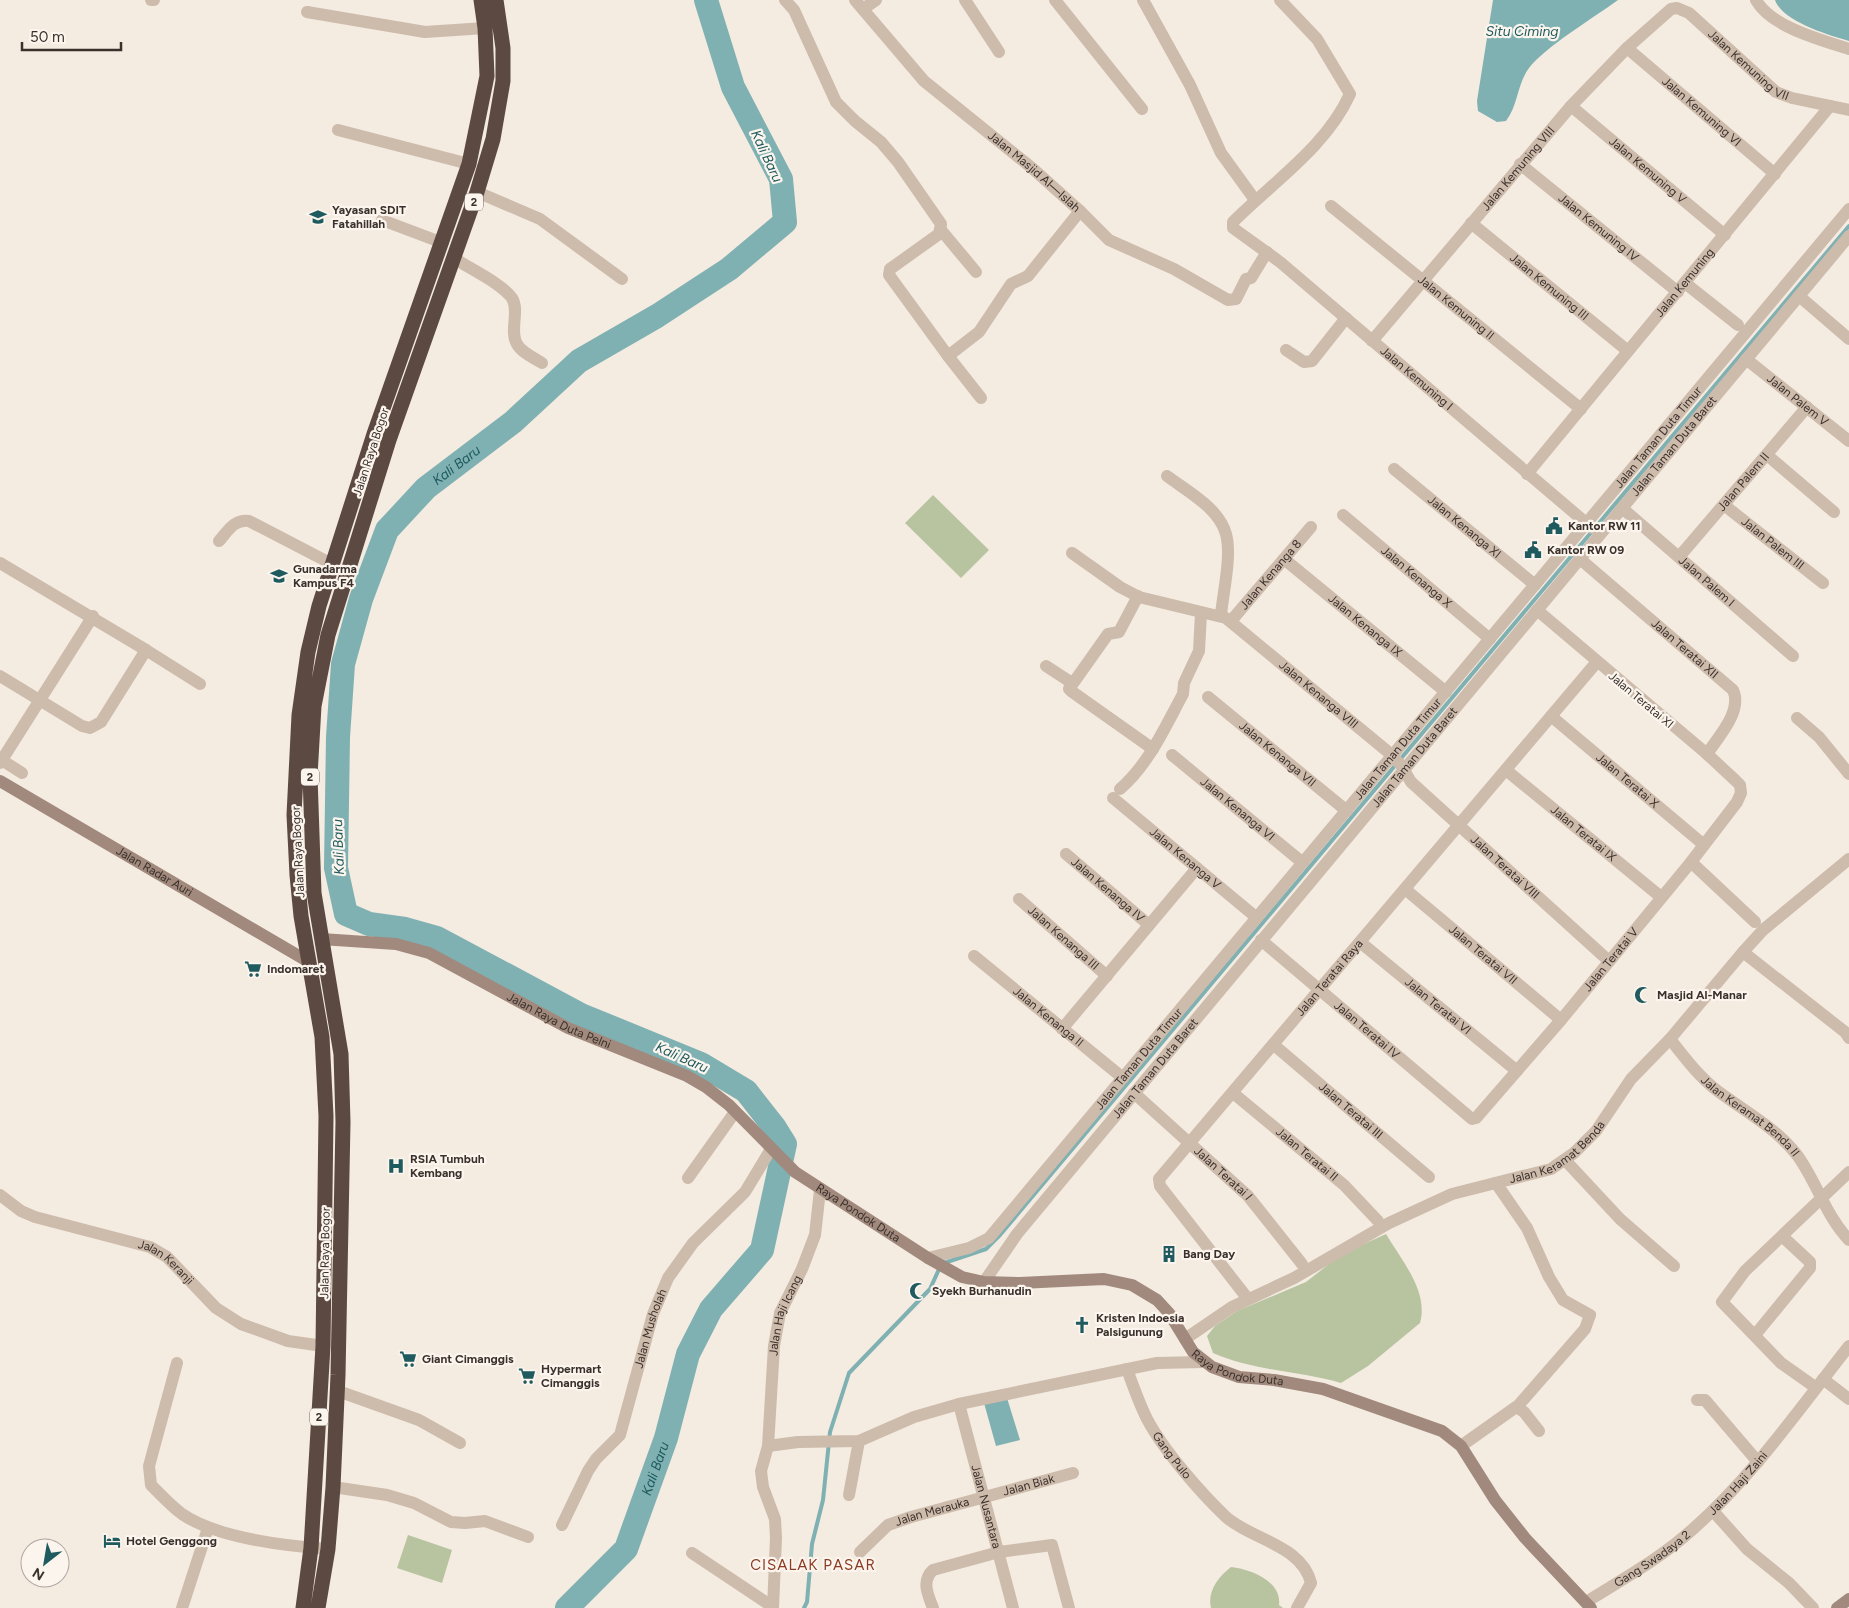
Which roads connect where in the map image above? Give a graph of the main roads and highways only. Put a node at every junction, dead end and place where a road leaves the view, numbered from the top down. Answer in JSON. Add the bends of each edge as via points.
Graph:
{"nodes":[{"id":1,"x":481,"y":0,"type":"edge"},
{"id":2,"x":496,"y":0,"type":"edge"},
{"id":3,"x":374,"y":434,"type":"junction"},
{"id":4,"x":390,"y":440,"type":"junction"},
{"id":5,"x":0,"y":782,"type":"edge"},
{"id":6,"x":321,"y":939,"type":"junction"},
{"id":7,"x":309,"y":962,"type":"junction"},
{"id":8,"x":773,"y":1151,"type":"joint"},
{"id":9,"x":325,"y":1177,"type":"junction"},
{"id":10,"x":342,"y":1178,"type":"junction"},
{"id":11,"x":1849,"y":1599,"type":"edge"},
{"id":12,"x":1589,"y":1605,"type":"edge"},
{"id":13,"x":303,"y":1608,"type":"edge"},
{"id":14,"x":318,"y":1608,"type":"edge"},
{"id":15,"x":1837,"y":1608,"type":"edge"}],
"edges":[{"from":1,"to":3,"type":"highway","name":"Jalan Raya Bogor","number":"2","via":[[487,76],[469,164]]},
{"from":2,"to":4,"type":"highway","name":"Jalan Raya Bogor","number":"2","via":[[503,48],[503,82],[493,139]]},
{"from":3,"to":4,"type":"highway"},
{"from":3,"to":7,"type":"highway","name":"Jalan Raya Bogor","number":"2","via":[[332,564],[308,652],[296,755],[296,875]]},
{"from":4,"to":6,"type":"highway","name":"Jalan Raya Bogor","number":"2","via":[[328,635],[314,706],[311,845]]},
{"from":5,"to":7,"type":"main road","name":"Jalan Radar Auri"},
{"from":6,"to":8,"type":"main road","name":"Jalan Raya Duta Pelni","via":[[396,944],[430,953],[568,1028],[686,1076],[720,1096]]},
{"from":6,"to":10,"type":"highway","name":"Jalan Raya Bogor","number":"2","via":[[341,1054]]},
{"from":7,"to":9,"type":"highway","name":"Jalan Raya Bogor","number":"2","via":[[325,1068]]},
{"from":8,"to":12,"type":"main road","name":"Raya Pondok Duta","via":[[820,1190],[955,1274],[984,1282],[1118,1280],[1157,1300],[1203,1362],[1238,1377],[1323,1389],[1442,1431],[1461,1446],[1509,1518]]},
{"from":9,"to":10,"type":"highway"},
{"from":9,"to":13,"type":"highway","name":"Jalan Raya Bogor","number":"2","via":[[323,1346],[311,1548]]},
{"from":10,"to":14,"type":"highway","name":"Jalan Raya Bogor","number":"2","via":[[333,1487],[328,1549]]},
{"from":11,"to":15,"type":"main road"}]}
